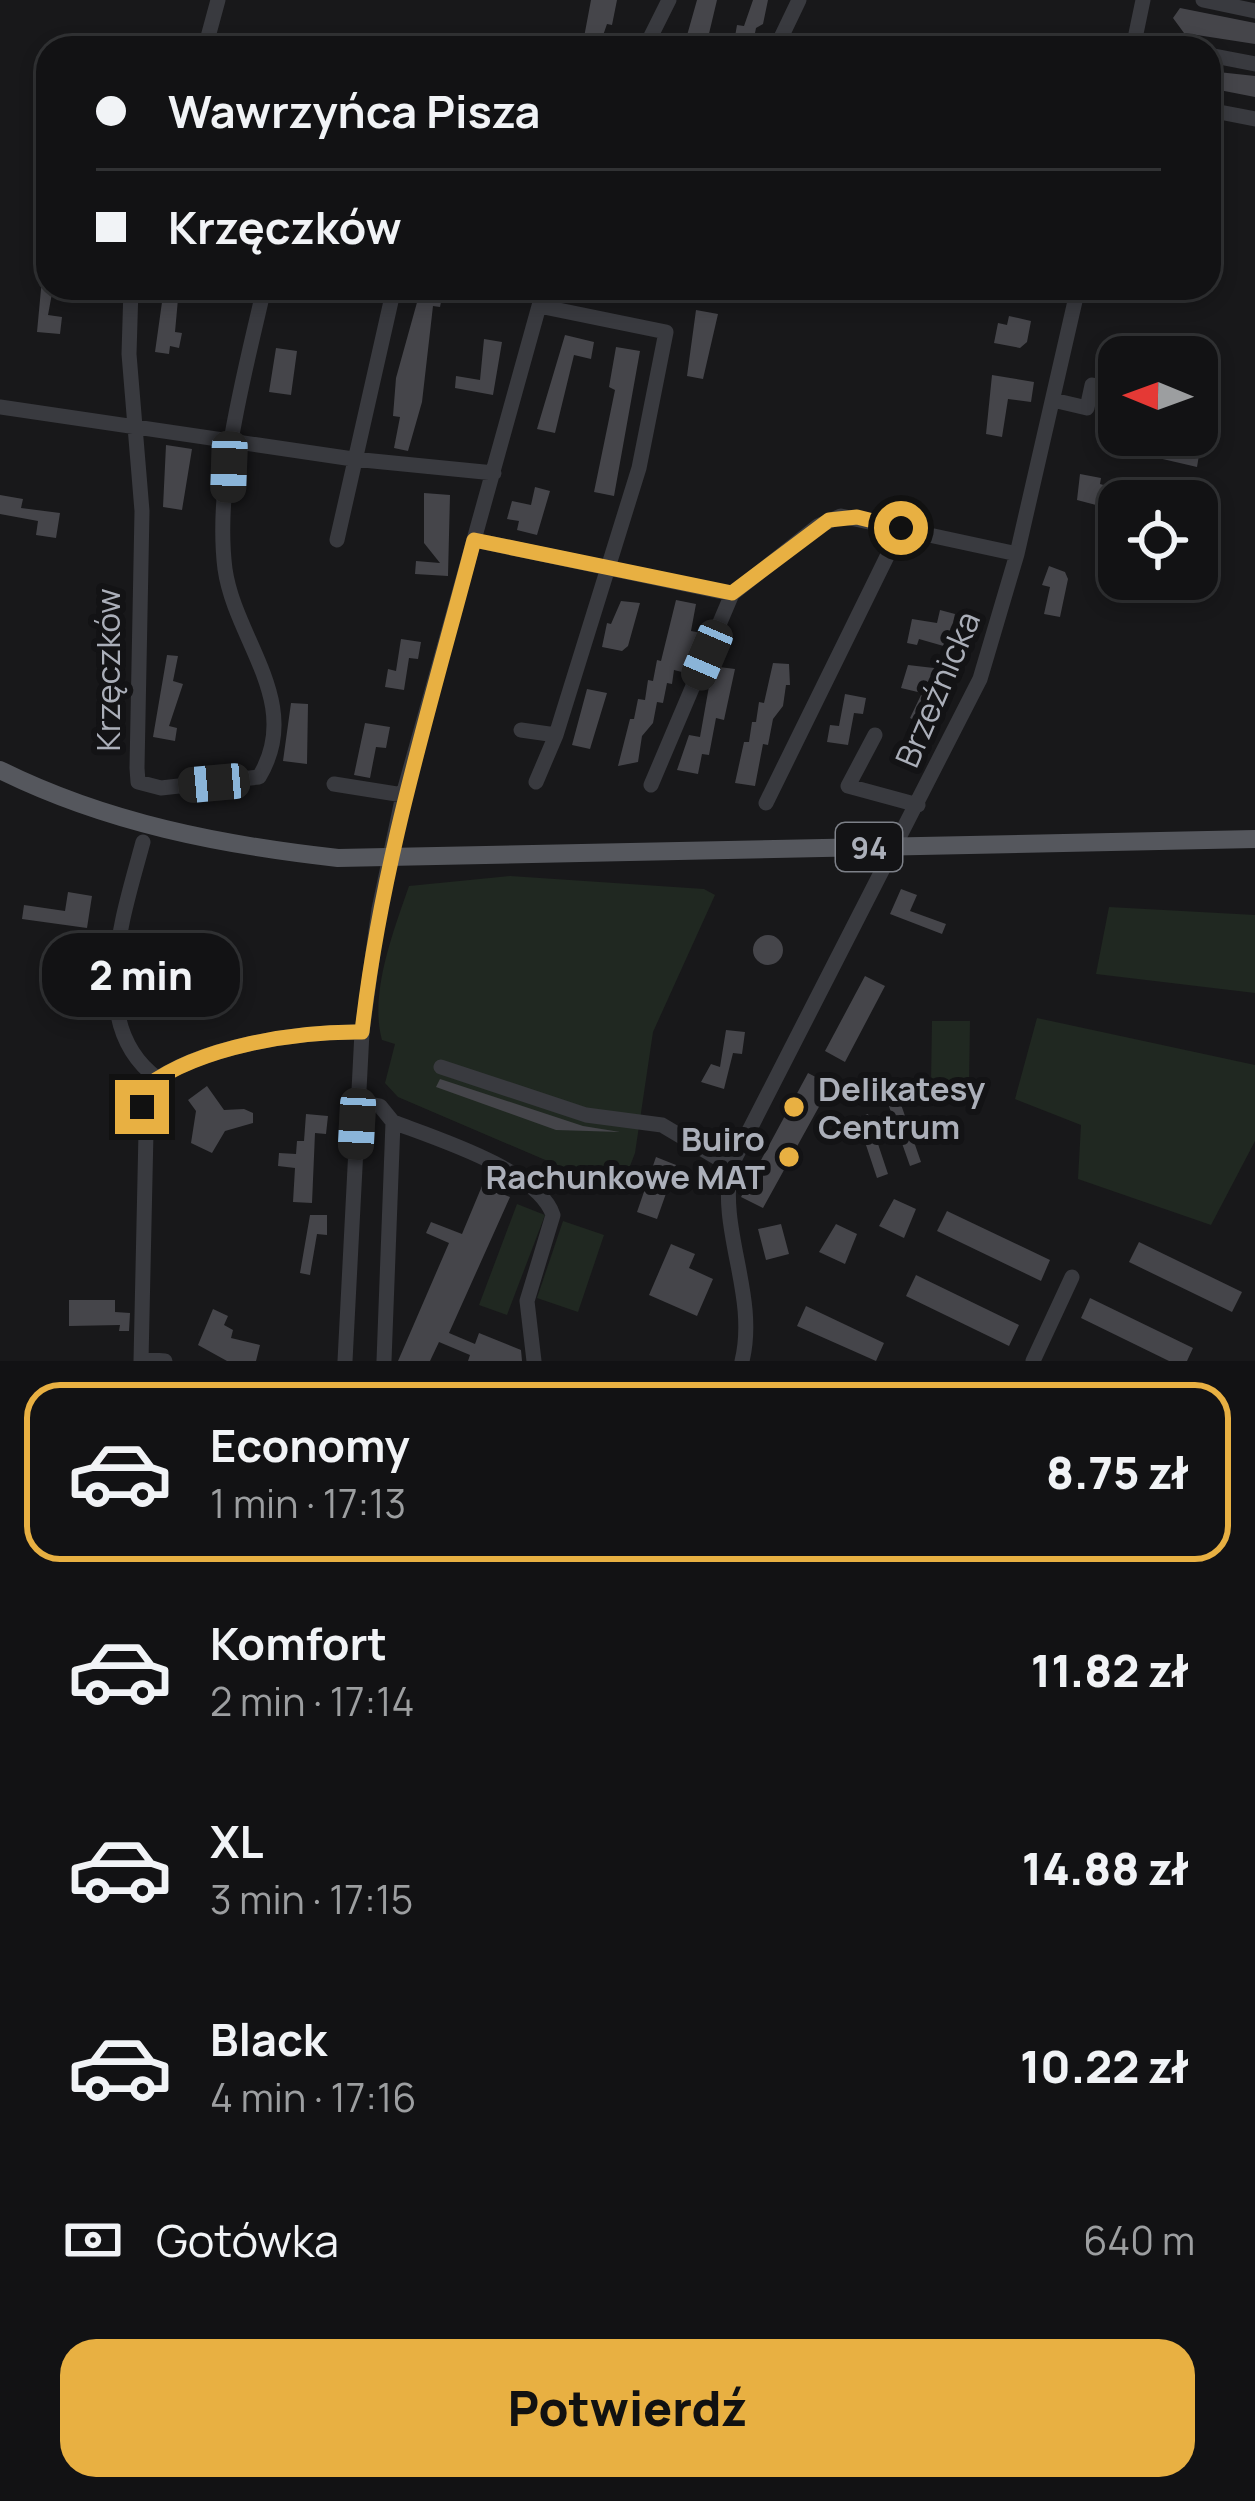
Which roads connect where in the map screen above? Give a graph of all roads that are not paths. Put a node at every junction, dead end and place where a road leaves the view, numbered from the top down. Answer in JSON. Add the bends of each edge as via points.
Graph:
{"nodes":[{"id":1,"x":218,"y":0,"type":"edge"},
{"id":2,"x":657,"y":0,"type":"edge"},
{"id":3,"x":669,"y":0,"type":"edge"},
{"id":4,"x":799,"y":0,"type":"edge"},
{"id":5,"x":1143,"y":0,"type":"edge"},
{"id":6,"x":1203,"y":0,"type":"edge"},
{"id":7,"x":1255,"y":11,"type":"edge"},
{"id":8,"x":208,"y":36,"type":"edge"},
{"id":9,"x":640,"y":36,"type":"edge"},
{"id":10,"x":652,"y":36,"type":"edge"},
{"id":11,"x":782,"y":36,"type":"edge"},
{"id":12,"x":1135,"y":36,"type":"edge"},
{"id":13,"x":1221,"y":57,"type":"edge"},
{"id":14,"x":1255,"y":64,"type":"edge"},
{"id":15,"x":1221,"y":112,"type":"edge"},
{"id":16,"x":1255,"y":118,"type":"edge"},
{"id":17,"x":130,"y":300,"type":"edge"},
{"id":18,"x":261,"y":300,"type":"edge"},
{"id":19,"x":391,"y":300,"type":"edge"},
{"id":20,"x":541,"y":300,"type":"edge"},
{"id":21,"x":1075,"y":300,"type":"edge"},
{"id":22,"x":539,"y":306,"type":"junction"},
{"id":23,"x":1098,"y":388,"type":"edge"},
{"id":24,"x":1053,"y":400,"type":"junction"},
{"id":25,"x":0,"y":407,"type":"edge"},
{"id":26,"x":135,"y":428,"type":"junction"},
{"id":27,"x":230,"y":438,"type":"junction"},
{"id":28,"x":353,"y":459,"type":"junction"},
{"id":29,"x":494,"y":473,"type":"junction"},
{"id":30,"x":901,"y":528,"type":"junction"},
{"id":31,"x":337,"y":540,"type":"dead end"},
{"id":32,"x":474,"y":540,"type":"junction"},
{"id":33,"x":1017,"y":554,"type":"junction"},
{"id":34,"x":608,"y":567,"type":"junction"},
{"id":35,"x":732,"y":593,"type":"junction"},
{"id":36,"x":520,"y":730,"type":"dead end"},
{"id":37,"x":556,"y":735,"type":"junction"},
{"id":38,"x":874,"y":735,"type":"dead end"},
{"id":39,"x":0,"y":770,"type":"edge"},
{"id":40,"x":536,"y":782,"type":"dead end"},
{"id":41,"x":334,"y":784,"type":"dead end"},
{"id":42,"x":651,"y":785,"type":"dead end"},
{"id":43,"x":402,"y":799,"type":"junction"},
{"id":44,"x":766,"y":802,"type":"dead end"},
{"id":45,"x":918,"y":806,"type":"junction"},
{"id":46,"x":1255,"y":839,"type":"edge"},
{"id":47,"x":143,"y":842,"type":"dead end"},
{"id":48,"x":362,"y":1032,"type":"junction"},
{"id":49,"x":441,"y":1067,"type":"dead end"},
{"id":50,"x":158,"y":1078,"type":"junction"},
{"id":51,"x":358,"y":1102,"type":"junction"},
{"id":52,"x":393,"y":1122,"type":"junction"},
{"id":53,"x":731,"y":1166,"type":"junction"},
{"id":54,"x":1072,"y":1276,"type":"dead end"},
{"id":55,"x":748,"y":1359,"type":"edge"},
{"id":56,"x":141,"y":1360,"type":"edge"},
{"id":57,"x":165,"y":1361,"type":"edge"},
{"id":58,"x":345,"y":1361,"type":"edge"},
{"id":59,"x":384,"y":1361,"type":"edge"},
{"id":60,"x":534,"y":1361,"type":"edge"},
{"id":61,"x":1033,"y":1361,"type":"edge"}],
"edges":[{"from":1,"to":8,"type":"street"},
{"from":2,"to":9,"type":"street"},
{"from":3,"to":10,"type":"street"},
{"from":4,"to":11,"type":"street"},
{"from":5,"to":12,"type":"street"},
{"from":6,"to":7,"type":"street"},
{"from":13,"to":14,"type":"street"},
{"from":15,"to":16,"type":"street"},
{"from":17,"to":26,"type":"street","name":"Krzęczków"},
{"from":18,"to":27,"type":"street"},
{"from":19,"to":28,"type":"street"},
{"from":20,"to":22,"type":"street"},
{"from":21,"to":24,"type":"street","name":"Brzeźnicka"},
{"from":22,"to":29,"type":"street"},
{"from":22,"to":34,"type":"street","via":[[666,332],[639,468]]},
{"from":23,"to":24,"type":"street","via":[[1091,386],[1087,407]]},
{"from":24,"to":33,"type":"street","name":"Brzeźnicka"},
{"from":25,"to":26,"type":"street"},
{"from":26,"to":27,"type":"street"},
{"from":26,"to":27,"type":"street","name":"Krzęczków","via":[[142,511],[137,768],[138,782],[148,786],[243,780],[260,777],[267,765],[272,692],[229,588],[224,547]]},
{"from":27,"to":28,"type":"street"},
{"from":28,"to":29,"type":"street"},
{"from":28,"to":31,"type":"street"},
{"from":29,"to":32,"type":"street"},
{"from":30,"to":33,"type":"street"},
{"from":30,"to":35,"type":"street","via":[[857,517],[829,520]]},
{"from":30,"to":44,"type":"street"},
{"from":32,"to":34,"type":"street"},
{"from":32,"to":43,"type":"street"},
{"from":33,"to":45,"type":"street","name":"Brzeźnicka","via":[[980,679]]},
{"from":34,"to":35,"type":"street"},
{"from":34,"to":37,"type":"street"},
{"from":35,"to":42,"type":"street"},
{"from":36,"to":37,"type":"street"},
{"from":37,"to":40,"type":"street"},
{"from":38,"to":45,"type":"street","via":[[848,786]]},
{"from":39,"to":46,"type":"main road","number":"94","via":[[130,821],[238,847],[357,859]]},
{"from":41,"to":43,"type":"street"},
{"from":43,"to":48,"type":"street"},
{"from":45,"to":53,"type":"street","name":"Brzeźnicka"},
{"from":47,"to":50,"type":"street","via":[[114,1008],[134,1061]]},
{"from":48,"to":50,"type":"street","via":[[305,1031]]},
{"from":48,"to":51,"type":"street"},
{"from":49,"to":53,"type":"street","via":[[586,1115],[662,1125]]},
{"from":50,"to":56,"type":"street","via":[[142,1107]]},
{"from":51,"to":52,"type":"street","via":[[380,1106]]},
{"from":51,"to":58,"type":"street"},
{"from":52,"to":59,"type":"street"},
{"from":52,"to":60,"type":"street","via":[[509,1171],[549,1204],[553,1215],[527,1301]]},
{"from":53,"to":55,"type":"street","name":"Brzeźnicka"},
{"from":54,"to":61,"type":"street"},
{"from":56,"to":57,"type":"street"}]}
